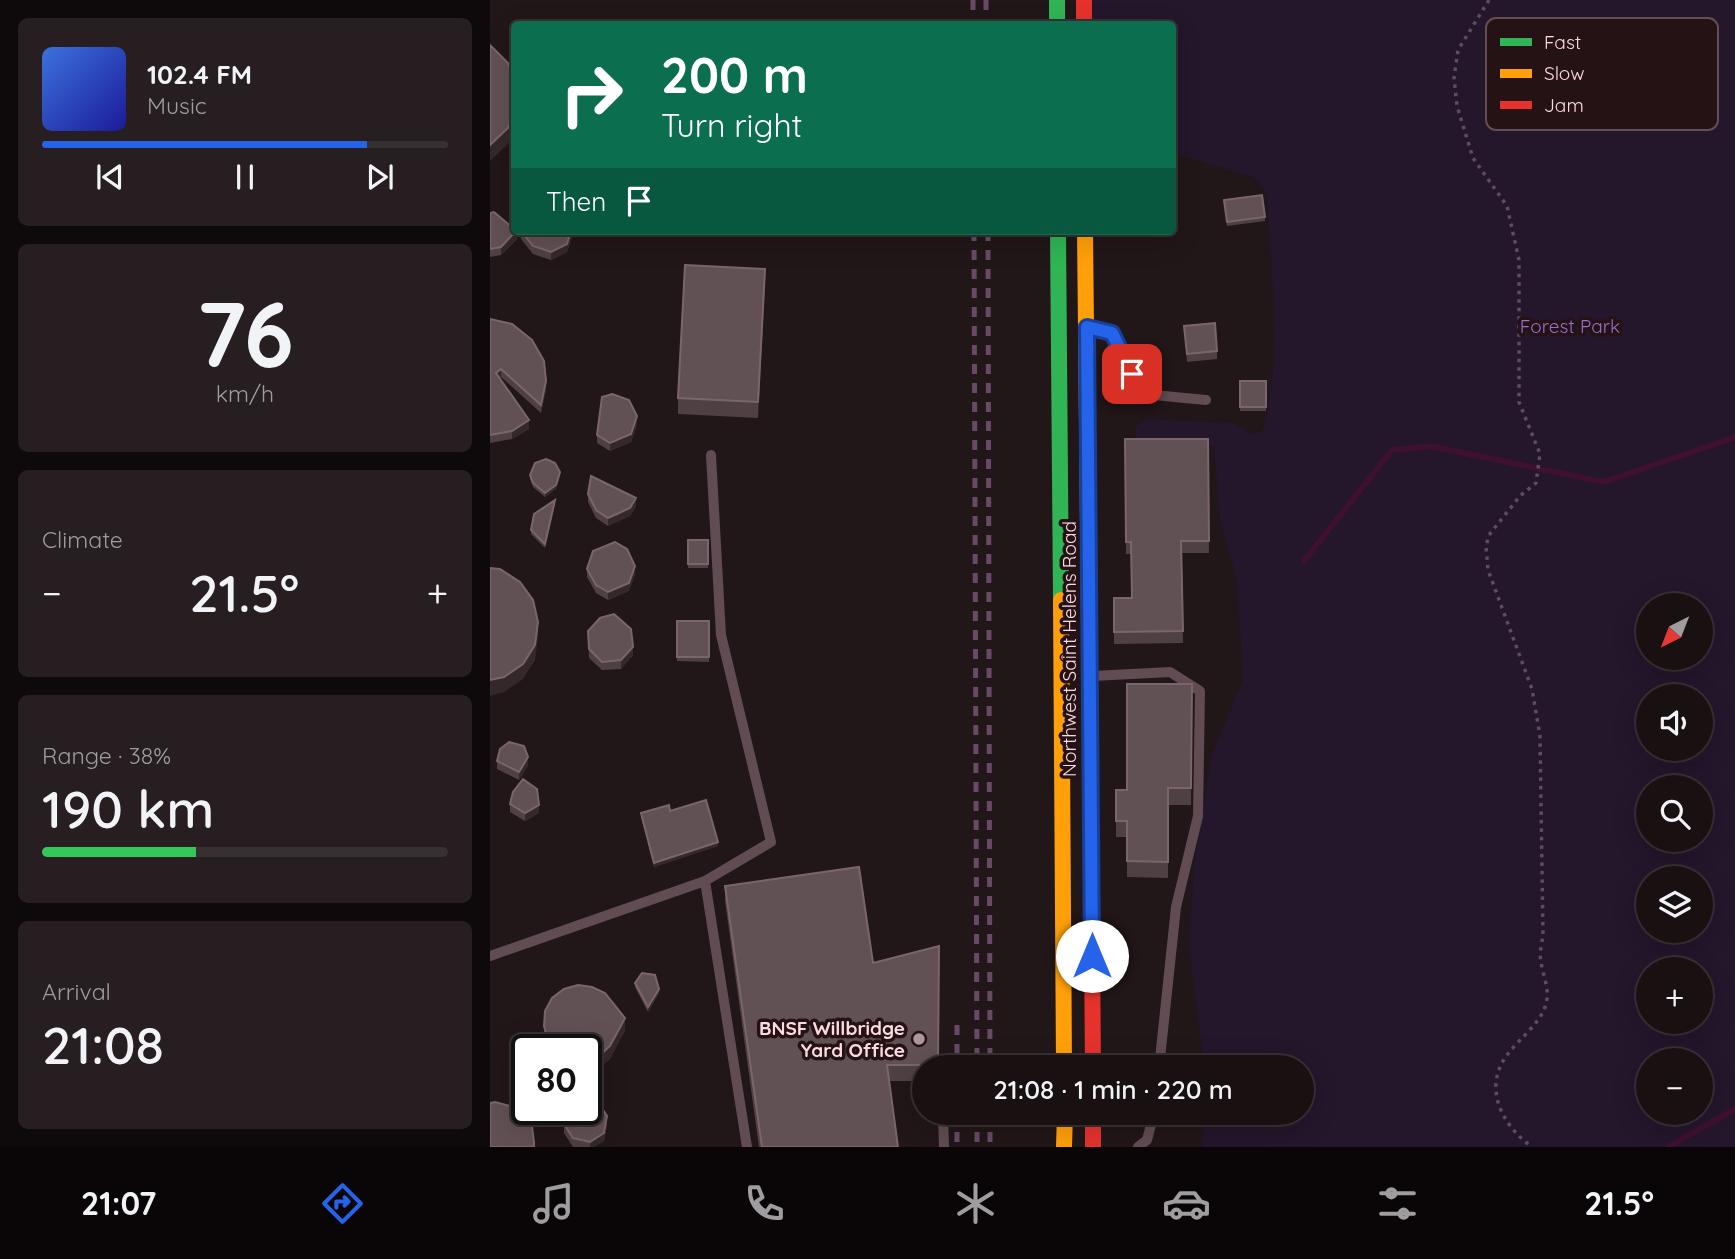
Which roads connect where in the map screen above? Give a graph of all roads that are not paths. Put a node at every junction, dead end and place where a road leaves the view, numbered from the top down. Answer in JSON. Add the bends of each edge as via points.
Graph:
{"nodes":[{"id":1,"x":1057,"y":0,"type":"edge"},
{"id":2,"x":1083,"y":0,"type":"edge"},
{"id":3,"x":1057,"y":21,"type":"edge"},
{"id":4,"x":1084,"y":21,"type":"edge"},
{"id":5,"x":1058,"y":235,"type":"edge"},
{"id":6,"x":1085,"y":235,"type":"edge"},
{"id":7,"x":1087,"y":327,"type":"junction"},
{"id":8,"x":1206,"y":400,"type":"dead end"},
{"id":9,"x":711,"y":455,"type":"dead end"},
{"id":10,"x":1090,"y":676,"type":"junction"},
{"id":11,"x":705,"y":881,"type":"junction"},
{"id":12,"x":490,"y":956,"type":"edge"},
{"id":13,"x":1064,"y":1055,"type":"edge"},
{"id":14,"x":1093,"y":1055,"type":"edge"},
{"id":15,"x":1160,"y":1055,"type":"edge"},
{"id":16,"x":943,"y":1125,"type":"edge"},
{"id":17,"x":1065,"y":1125,"type":"edge"},
{"id":18,"x":1093,"y":1125,"type":"edge"},
{"id":19,"x":1151,"y":1125,"type":"edge"},
{"id":20,"x":747,"y":1147,"type":"edge"},
{"id":21,"x":944,"y":1147,"type":"edge"},
{"id":22,"x":1064,"y":1147,"type":"edge"},
{"id":23,"x":1093,"y":1147,"type":"edge"},
{"id":24,"x":1138,"y":1147,"type":"edge"}],
"edges":[{"from":1,"to":3,"type":"highway"},
{"from":2,"to":4,"type":"highway"},
{"from":5,"to":13,"type":"highway","name":"Northwest Saint Helens Road"},
{"from":6,"to":7,"type":"highway","name":"Northwest Saint Helens Road"},
{"from":7,"to":8,"type":"lane","via":[[1112,333],[1143,394]]},
{"from":7,"to":10,"type":"highway","name":"Northwest Saint Helens Road"},
{"from":9,"to":11,"type":"lane","via":[[721,635],[771,842]]},
{"from":10,"to":14,"type":"highway","name":"Northwest Saint Helens Road"},
{"from":10,"to":15,"type":"lane","via":[[1170,672],[1200,691],[1198,816],[1175,907]]},
{"from":11,"to":12,"type":"lane"},
{"from":11,"to":20,"type":"lane"},
{"from":16,"to":21,"type":"lane"},
{"from":17,"to":22,"type":"highway"},
{"from":18,"to":23,"type":"highway"},
{"from":19,"to":24,"type":"lane","via":[[1147,1140]]}]}
